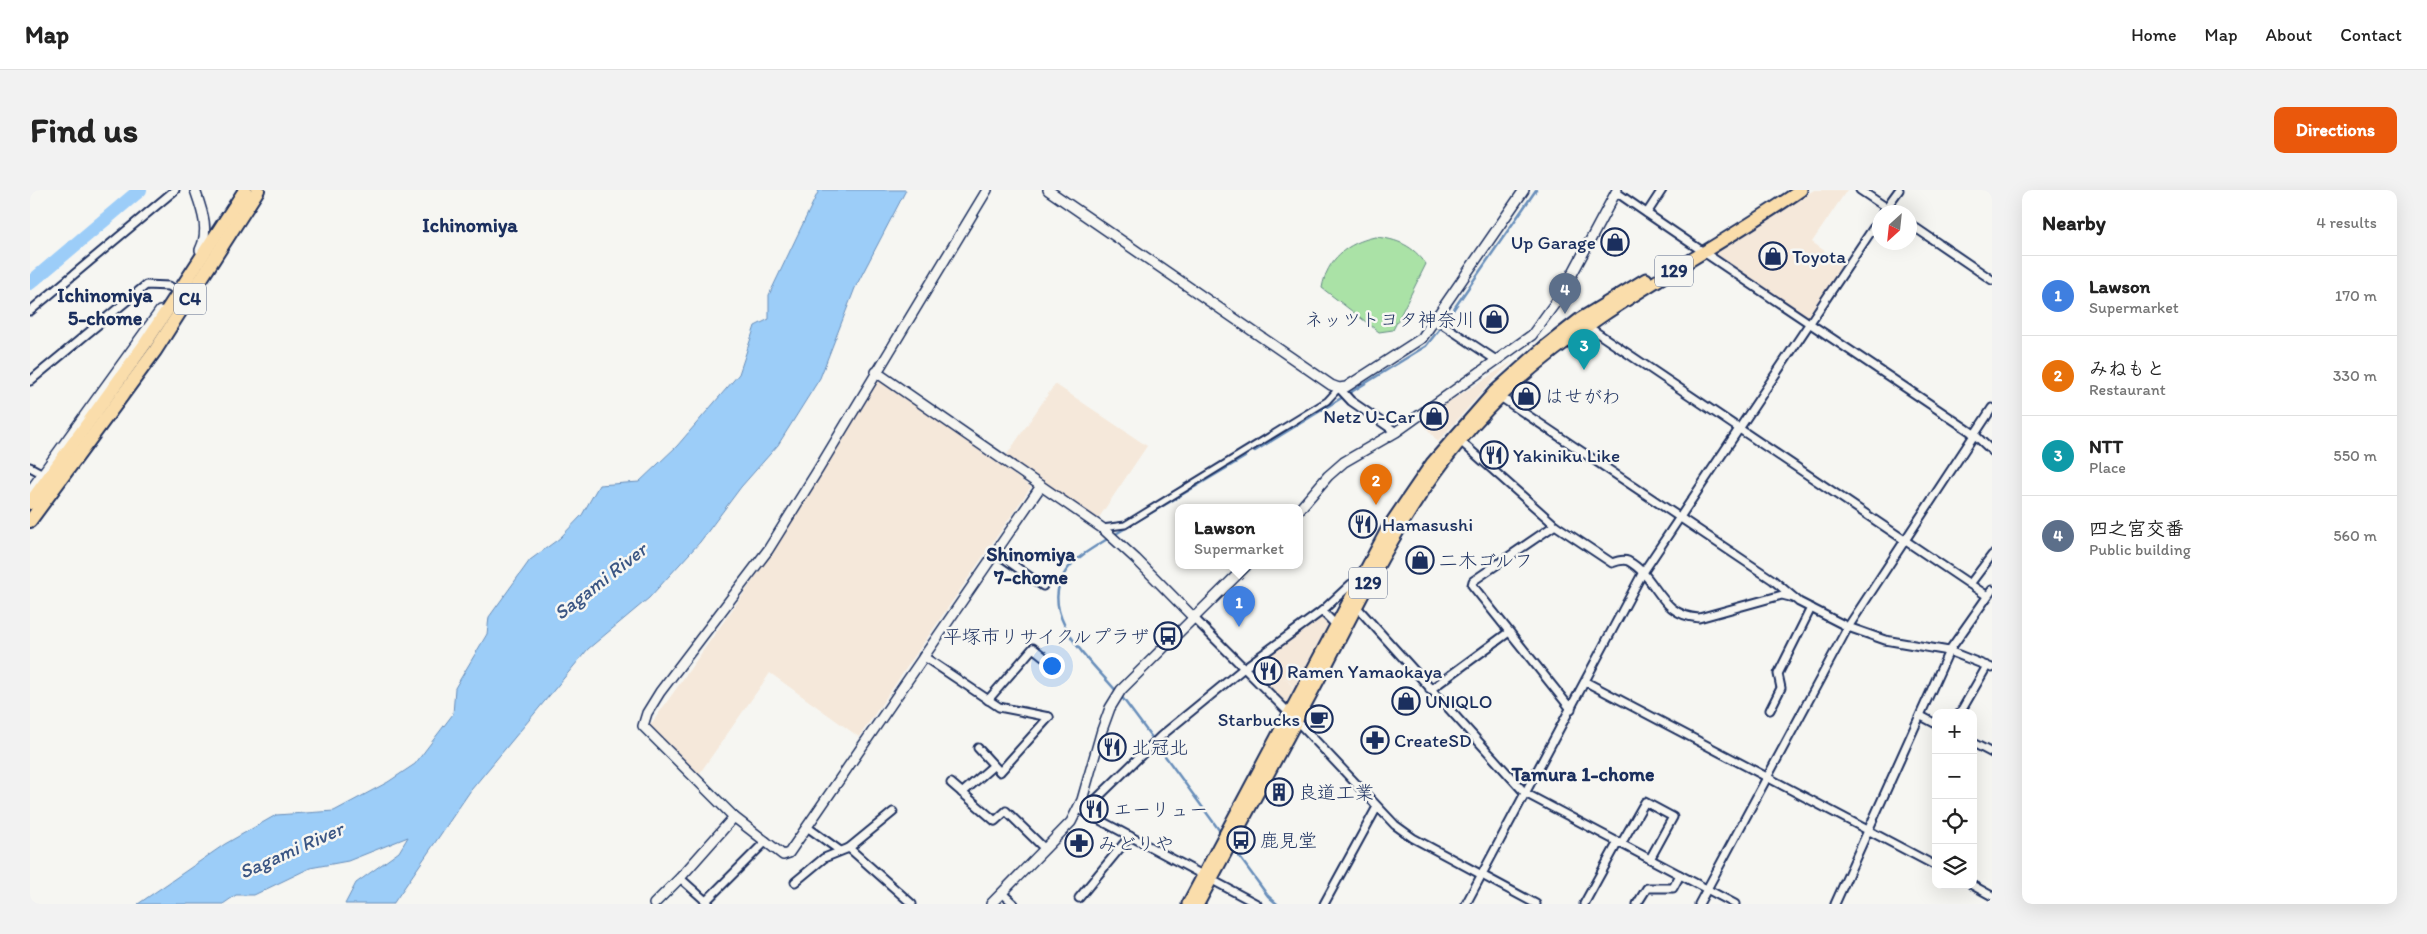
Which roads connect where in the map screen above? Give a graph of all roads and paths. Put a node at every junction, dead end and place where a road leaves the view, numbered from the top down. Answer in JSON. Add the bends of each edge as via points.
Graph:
{"nodes":[{"id":1,"x":175,"y":190,"type":"edge"},
{"id":2,"x":196,"y":190,"type":"edge"},
{"id":3,"x":245,"y":190,"type":"edge"},
{"id":4,"x":258,"y":190,"type":"edge"},
{"id":5,"x":987,"y":190,"type":"edge"},
{"id":6,"x":1048,"y":190,"type":"edge"},
{"id":7,"x":1524,"y":190,"type":"edge"},
{"id":8,"x":1662,"y":190,"type":"edge"},
{"id":9,"x":1787,"y":190,"type":"edge"},
{"id":10,"x":1801,"y":190,"type":"edge"},
{"id":11,"x":1860,"y":190,"type":"edge"},
{"id":12,"x":1899,"y":190,"type":"edge"},
{"id":13,"x":1616,"y":191,"type":"edge"},
{"id":14,"x":1879,"y":205,"type":"edge"},
{"id":15,"x":1888,"y":205,"type":"edge"},
{"id":16,"x":1647,"y":213,"type":"junction"},
{"id":17,"x":1917,"y":229,"type":"edge"},
{"id":18,"x":1872,"y":230,"type":"edge"},
{"id":19,"x":1699,"y":250,"type":"junction"},
{"id":20,"x":1992,"y":280,"type":"edge"},
{"id":21,"x":174,"y":289,"type":"junction"},
{"id":22,"x":30,"y":311,"type":"edge"},
{"id":23,"x":1436,"y":320,"type":"junction"},
{"id":24,"x":1809,"y":322,"type":"junction"},
{"id":25,"x":1587,"y":326,"type":"junction"},
{"id":26,"x":1532,"y":335,"type":"junction"},
{"id":27,"x":1546,"y":351,"type":"junction"},
{"id":28,"x":1496,"y":360,"type":"junction"},
{"id":29,"x":876,"y":372,"type":"junction"},
{"id":30,"x":30,"y":381,"type":"edge"},
{"id":31,"x":1341,"y":391,"type":"junction"},
{"id":32,"x":1497,"y":395,"type":"junction"},
{"id":33,"x":1992,"y":408,"type":"edge"},
{"id":34,"x":1739,"y":429,"type":"junction"},
{"id":35,"x":1396,"y":432,"type":"junction"},
{"id":36,"x":1974,"y":434,"type":"junction"},
{"id":37,"x":1457,"y":438,"type":"junction"},
{"id":38,"x":1992,"y":451,"type":"edge"},
{"id":39,"x":30,"y":467,"type":"edge"},
{"id":40,"x":43,"y":474,"type":"junction"},
{"id":41,"x":1041,"y":486,"type":"junction"},
{"id":42,"x":30,"y":491,"type":"edge"},
{"id":43,"x":30,"y":503,"type":"edge"},
{"id":44,"x":1303,"y":505,"type":"edge"},
{"id":45,"x":1680,"y":517,"type":"junction"},
{"id":46,"x":30,"y":521,"type":"edge"},
{"id":47,"x":1555,"y":525,"type":"junction"},
{"id":48,"x":1105,"y":530,"type":"junction"},
{"id":49,"x":1906,"y":540,"type":"junction"},
{"id":50,"x":995,"y":552,"type":"junction"},
{"id":51,"x":1992,"y":555,"type":"edge"},
{"id":52,"x":1243,"y":569,"type":"edge"},
{"id":53,"x":1642,"y":574,"type":"junction"},
{"id":54,"x":1970,"y":584,"type":"junction"},
{"id":55,"x":1043,"y":586,"type":"dead end"},
{"id":56,"x":1356,"y":586,"type":"junction"},
{"id":57,"x":1989,"y":593,"type":"edge"},
{"id":58,"x":1794,"y":598,"type":"junction"},
{"id":59,"x":1333,"y":600,"type":"junction"},
{"id":60,"x":1356,"y":606,"type":"junction"},
{"id":61,"x":1810,"y":608,"type":"junction"},
{"id":62,"x":1344,"y":610,"type":"junction"},
{"id":63,"x":1322,"y":611,"type":"junction"},
{"id":64,"x":1193,"y":617,"type":"junction"},
{"id":65,"x":1336,"y":625,"type":"junction"},
{"id":66,"x":1848,"y":627,"type":"junction"},
{"id":67,"x":1509,"y":632,"type":"junction"},
{"id":68,"x":1949,"y":651,"type":"junction"},
{"id":69,"x":923,"y":656,"type":"junction"},
{"id":70,"x":1043,"y":656,"type":"dead end"},
{"id":71,"x":1989,"y":666,"type":"edge"},
{"id":72,"x":1244,"y":668,"type":"junction"},
{"id":73,"x":1586,"y":682,"type":"junction"},
{"id":74,"x":1430,"y":690,"type":"junction"},
{"id":75,"x":988,"y":700,"type":"junction"},
{"id":76,"x":1571,"y":709,"type":"junction"},
{"id":77,"x":1962,"y":709,"type":"edge"},
{"id":78,"x":1770,"y":710,"type":"dead end"},
{"id":79,"x":1920,"y":716,"type":"junction"},
{"id":80,"x":1293,"y":717,"type":"junction"},
{"id":81,"x":1932,"y":722,"type":"edge"},
{"id":82,"x":1977,"y":745,"type":"edge"},
{"id":83,"x":978,"y":748,"type":"dead end"},
{"id":84,"x":1992,"y":753,"type":"edge"},
{"id":85,"x":993,"y":766,"type":"junction"},
{"id":86,"x":1768,"y":777,"type":"junction"},
{"id":87,"x":951,"y":783,"type":"dead end"},
{"id":88,"x":962,"y":793,"type":"junction"},
{"id":89,"x":1525,"y":793,"type":"junction"},
{"id":90,"x":1377,"y":807,"type":"junction"},
{"id":91,"x":1079,"y":809,"type":"junction"},
{"id":92,"x":893,"y":812,"type":"dead end"},
{"id":93,"x":734,"y":817,"type":"junction"},
{"id":94,"x":807,"y":827,"type":"junction"},
{"id":95,"x":1868,"y":830,"type":"junction"},
{"id":96,"x":1130,"y":836,"type":"junction"},
{"id":97,"x":766,"y":841,"type":"junction"},
{"id":98,"x":1620,"y":843,"type":"junction"},
{"id":99,"x":849,"y":848,"type":"junction"},
{"id":100,"x":1044,"y":849,"type":"junction"},
{"id":101,"x":839,"y":850,"type":"junction"},
{"id":102,"x":1650,"y":859,"type":"junction"},
{"id":103,"x":1932,"y":864,"type":"edge"},
{"id":104,"x":1481,"y":875,"type":"junction"},
{"id":105,"x":1680,"y":876,"type":"junction"},
{"id":106,"x":680,"y":878,"type":"junction"},
{"id":107,"x":1207,"y":878,"type":"junction"},
{"id":108,"x":796,"y":882,"type":"dead end"},
{"id":109,"x":1977,"y":888,"type":"edge"},
{"id":110,"x":1707,"y":890,"type":"junction"},
{"id":111,"x":1002,"y":893,"type":"junction"},
{"id":112,"x":1992,"y":896,"type":"edge"},
{"id":113,"x":1079,"y":898,"type":"dead end"},
{"id":114,"x":707,"y":903,"type":"edge"},
{"id":115,"x":654,"y":904,"type":"edge"},
{"id":116,"x":912,"y":904,"type":"edge"},
{"id":117,"x":991,"y":904,"type":"edge"},
{"id":118,"x":1014,"y":904,"type":"edge"},
{"id":119,"x":1188,"y":904,"type":"edge"},
{"id":120,"x":1198,"y":904,"type":"edge"},
{"id":121,"x":1257,"y":904,"type":"edge"},
{"id":122,"x":1324,"y":904,"type":"edge"},
{"id":123,"x":1466,"y":904,"type":"edge"},
{"id":124,"x":1536,"y":904,"type":"edge"},
{"id":125,"x":1584,"y":904,"type":"edge"},
{"id":126,"x":1637,"y":904,"type":"edge"},
{"id":127,"x":1699,"y":904,"type":"edge"},
{"id":128,"x":1735,"y":904,"type":"edge"},
{"id":129,"x":1834,"y":904,"type":"edge"}],
"edges":[{"from":1,"to":22,"type":"street"},
{"from":2,"to":21,"type":"street","via":[[204,218],[205,241]]},
{"from":3,"to":43,"type":"highway","number":"C4","via":[[145,344]]},
{"from":4,"to":46,"type":"highway","number":"C4","via":[[155,351]]},
{"from":5,"to":29,"type":"street"},
{"from":6,"to":31,"type":"street"},
{"from":7,"to":23,"type":"street"},
{"from":8,"to":16,"type":"street"},
{"from":9,"to":19,"type":"highway","number":"129"},
{"from":10,"to":19,"type":"highway","number":"129"},
{"from":11,"to":14,"type":"street"},
{"from":12,"to":15,"type":"street"},
{"from":13,"to":16,"type":"street"},
{"from":13,"to":26,"type":"street","via":[[1561,295]]},
{"from":16,"to":19,"type":"street"},
{"from":17,"to":20,"type":"street"},
{"from":18,"to":24,"type":"street"},
{"from":19,"to":24,"type":"street"},
{"from":19,"to":25,"type":"highway","number":"129"},
{"from":19,"to":27,"type":"highway","number":"129","via":[[1580,319]]},
{"from":21,"to":30,"type":"street","via":[[146,285]]},
{"from":21,"to":40,"type":"street"},
{"from":23,"to":28,"type":"street"},
{"from":23,"to":31,"type":"street","via":[[1422,338]]},
{"from":24,"to":34,"type":"street"},
{"from":24,"to":36,"type":"street"},
{"from":25,"to":27,"type":"highway","number":"129"},
{"from":25,"to":34,"type":"street"},
{"from":26,"to":27,"type":"street"},
{"from":26,"to":28,"type":"street"},
{"from":27,"to":32,"type":"highway","number":"129"},
{"from":28,"to":35,"type":"street"},
{"from":29,"to":41,"type":"street"},
{"from":29,"to":93,"type":"street","via":[[768,550],[660,692],[644,720],[643,726],[647,731]]},
{"from":31,"to":35,"type":"street"},
{"from":31,"to":48,"type":"street","via":[[1125,525]]},
{"from":32,"to":37,"type":"highway","number":"129"},
{"from":32,"to":45,"type":"street"},
{"from":33,"to":36,"type":"street"},
{"from":34,"to":45,"type":"street"},
{"from":34,"to":49,"type":"street"},
{"from":35,"to":44,"type":"street","via":[[1340,465]]},
{"from":36,"to":38,"type":"street"},
{"from":36,"to":49,"type":"street"},
{"from":37,"to":47,"type":"street"},
{"from":37,"to":56,"type":"highway","number":"129","via":[[1412,490]]},
{"from":37,"to":60,"type":"highway","number":"129","via":[[1414,502]]},
{"from":39,"to":40,"type":"street"},
{"from":40,"to":42,"type":"street"},
{"from":41,"to":48,"type":"street"},
{"from":41,"to":50,"type":"street"},
{"from":45,"to":53,"type":"street"},
{"from":45,"to":58,"type":"street","via":[[1773,580]]},
{"from":47,"to":53,"type":"street","via":[[1612,562],[1628,561]]},
{"from":47,"to":67,"type":"street","via":[[1473,581],[1472,585]]},
{"from":48,"to":64,"type":"street"},
{"from":49,"to":54,"type":"street"},
{"from":49,"to":66,"type":"street"},
{"from":50,"to":55,"type":"street"},
{"from":50,"to":69,"type":"street"},
{"from":51,"to":54,"type":"street"},
{"from":52,"to":64,"type":"street"},
{"from":53,"to":58,"type":"street","via":[[1668,605],[1688,618],[1699,618],[1782,595]]},
{"from":53,"to":73,"type":"street"},
{"from":54,"to":57,"type":"street"},
{"from":56,"to":59,"type":"street","via":[[1351,584]]},
{"from":56,"to":62,"type":"highway","number":"129"},
{"from":57,"to":68,"type":"street"},
{"from":58,"to":61,"type":"street"},
{"from":59,"to":62,"type":"street"},
{"from":59,"to":63,"type":"street"},
{"from":60,"to":74,"type":"street"},
{"from":60,"to":80,"type":"highway","number":"129"},
{"from":61,"to":66,"type":"street"},
{"from":61,"to":78,"type":"street","via":[[1778,674],[1781,688]]},
{"from":62,"to":65,"type":"highway","number":"129"},
{"from":63,"to":65,"type":"street"},
{"from":63,"to":72,"type":"street"},
{"from":64,"to":72,"type":"street"},
{"from":64,"to":91,"type":"street","via":[[1118,694],[1102,730]]},
{"from":65,"to":80,"type":"highway","number":"129"},
{"from":66,"to":68,"type":"street","via":[[1886,640]]},
{"from":66,"to":86,"type":"street"},
{"from":67,"to":74,"type":"street"},
{"from":67,"to":76,"type":"street"},
{"from":68,"to":71,"type":"street"},
{"from":68,"to":79,"type":"street"},
{"from":69,"to":75,"type":"street"},
{"from":69,"to":94,"type":"street"},
{"from":70,"to":75,"type":"street","via":[[1033,648]]},
{"from":71,"to":77,"type":"street"},
{"from":72,"to":80,"type":"street"},
{"from":72,"to":91,"type":"street","via":[[1161,736],[1089,806]]},
{"from":73,"to":76,"type":"street"},
{"from":73,"to":86,"type":"street"},
{"from":74,"to":89,"type":"street"},
{"from":75,"to":85,"type":"street","via":[[999,706],[1049,717],[1000,772]]},
{"from":76,"to":89,"type":"street"},
{"from":79,"to":81,"type":"street"},
{"from":79,"to":95,"type":"street"},
{"from":80,"to":90,"type":"street"},
{"from":80,"to":107,"type":"highway","number":"129"},
{"from":82,"to":84,"type":"street"},
{"from":83,"to":85,"type":"street"},
{"from":85,"to":88,"type":"street"},
{"from":86,"to":95,"type":"street"},
{"from":86,"to":110,"type":"street"},
{"from":87,"to":88,"type":"street"},
{"from":88,"to":100,"type":"street","via":[[995,821],[1006,811]]},
{"from":89,"to":98,"type":"street"},
{"from":89,"to":104,"type":"street"},
{"from":90,"to":104,"type":"street","via":[[1413,838]]},
{"from":90,"to":122,"type":"street"},
{"from":91,"to":96,"type":"street"},
{"from":91,"to":100,"type":"street","via":[[1065,829]]},
{"from":92,"to":99,"type":"street"},
{"from":93,"to":97,"type":"street"},
{"from":93,"to":106,"type":"street"},
{"from":94,"to":97,"type":"street","via":[[789,853],[783,855]]},
{"from":94,"to":101,"type":"street"},
{"from":95,"to":103,"type":"street"},
{"from":95,"to":129,"type":"street"},
{"from":96,"to":107,"type":"street"},
{"from":96,"to":113,"type":"street"},
{"from":97,"to":114,"type":"street"},
{"from":98,"to":102,"type":"street"},
{"from":98,"to":102,"type":"street","via":[[1645,802],[1673,817]]},
{"from":98,"to":125,"type":"street"},
{"from":99,"to":101,"type":"street"},
{"from":99,"to":116,"type":"street"},
{"from":100,"to":111,"type":"street"},
{"from":101,"to":108,"type":"street","via":[[824,858]]},
{"from":102,"to":105,"type":"street"},
{"from":104,"to":123,"type":"street"},
{"from":104,"to":124,"type":"street"},
{"from":105,"to":110,"type":"street"},
{"from":105,"to":126,"type":"street","via":[[1673,888],[1647,888]]},
{"from":106,"to":114,"type":"street"},
{"from":106,"to":115,"type":"street"},
{"from":107,"to":119,"type":"highway","number":"129"},
{"from":107,"to":120,"type":"highway","number":"129"},
{"from":107,"to":121,"type":"street"},
{"from":109,"to":112,"type":"street"},
{"from":110,"to":127,"type":"street"},
{"from":110,"to":128,"type":"street"},
{"from":111,"to":117,"type":"street"},
{"from":111,"to":118,"type":"street"}]}
